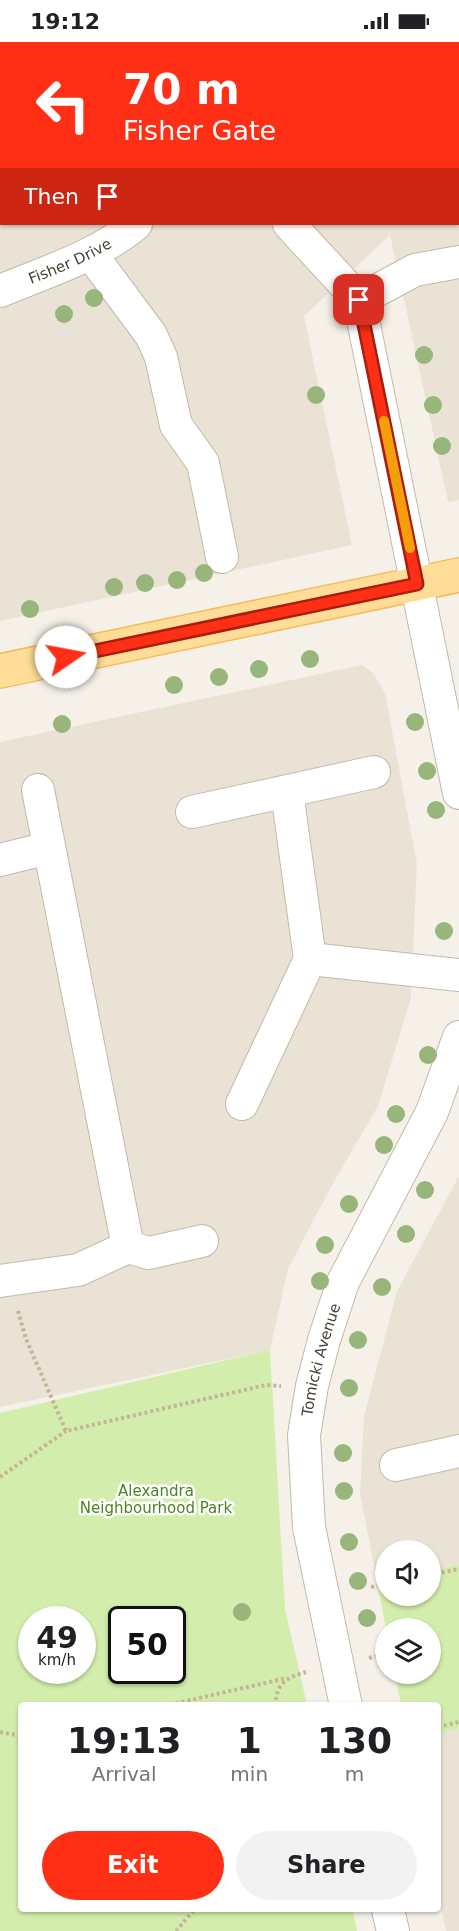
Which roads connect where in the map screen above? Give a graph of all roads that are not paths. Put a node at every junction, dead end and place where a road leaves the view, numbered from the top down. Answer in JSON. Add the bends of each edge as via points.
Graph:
{"nodes":[{"id":1,"x":135,"y":225,"type":"edge"},
{"id":2,"x":291,"y":225,"type":"edge"},
{"id":3,"x":90,"y":253,"type":"junction"},
{"id":4,"x":459,"y":262,"type":"edge"},
{"id":5,"x":0,"y":291,"type":"edge"},
{"id":6,"x":359,"y":300,"type":"junction"},
{"id":7,"x":222,"y":558,"type":"dead end"},
{"id":8,"x":459,"y":575,"type":"edge"},
{"id":9,"x":417,"y":584,"type":"junction"},
{"id":10,"x":0,"y":671,"type":"edge"},
{"id":11,"x":374,"y":772,"type":"dead end"},
{"id":12,"x":38,"y":790,"type":"dead end"},
{"id":13,"x":287,"y":792,"type":"junction"},
{"id":14,"x":459,"y":793,"type":"edge"},
{"id":15,"x":192,"y":812,"type":"dead end"},
{"id":16,"x":48,"y":849,"type":"junction"},
{"id":17,"x":0,"y":860,"type":"edge"},
{"id":18,"x":310,"y":959,"type":"junction"},
{"id":19,"x":459,"y":975,"type":"edge"},
{"id":20,"x":459,"y":1037,"type":"edge"},
{"id":21,"x":242,"y":1104,"type":"dead end"},
{"id":22,"x":202,"y":1241,"type":"dead end"},
{"id":23,"x":128,"y":1247,"type":"junction"},
{"id":24,"x":5,"y":1281,"type":"edge"},
{"id":25,"x":459,"y":1451,"type":"edge"},
{"id":26,"x":396,"y":1465,"type":"dead end"},
{"id":27,"x":345,"y":1702,"type":"edge"},
{"id":28,"x":388,"y":1912,"type":"edge"},
{"id":29,"x":393,"y":1931,"type":"edge"}],
"edges":[{"from":1,"to":3,"type":"street","name":"Fisher Drive"},
{"from":2,"to":6,"type":"street"},
{"from":3,"to":5,"type":"street","name":"Fisher Drive"},
{"from":3,"to":7,"type":"street","via":[[151,335],[161,357],[176,425],[202,463]]},
{"from":4,"to":6,"type":"street","via":[[415,270]]},
{"from":6,"to":9,"type":"street"},
{"from":8,"to":9,"type":"main road"},
{"from":9,"to":10,"type":"main road"},
{"from":9,"to":14,"type":"street"},
{"from":11,"to":13,"type":"street"},
{"from":12,"to":16,"type":"street"},
{"from":13,"to":15,"type":"street"},
{"from":13,"to":18,"type":"street"},
{"from":16,"to":17,"type":"street"},
{"from":16,"to":23,"type":"street"},
{"from":18,"to":19,"type":"street"},
{"from":18,"to":21,"type":"street"},
{"from":20,"to":27,"type":"street","name":"Tomicki Avenue","via":[[432,1112],[343,1282],[312,1386],[304,1436],[309,1527]]},
{"from":22,"to":23,"type":"street","via":[[149,1253]]},
{"from":23,"to":24,"type":"street","via":[[78,1270]]},
{"from":25,"to":26,"type":"street"},
{"from":28,"to":29,"type":"street"}]}
